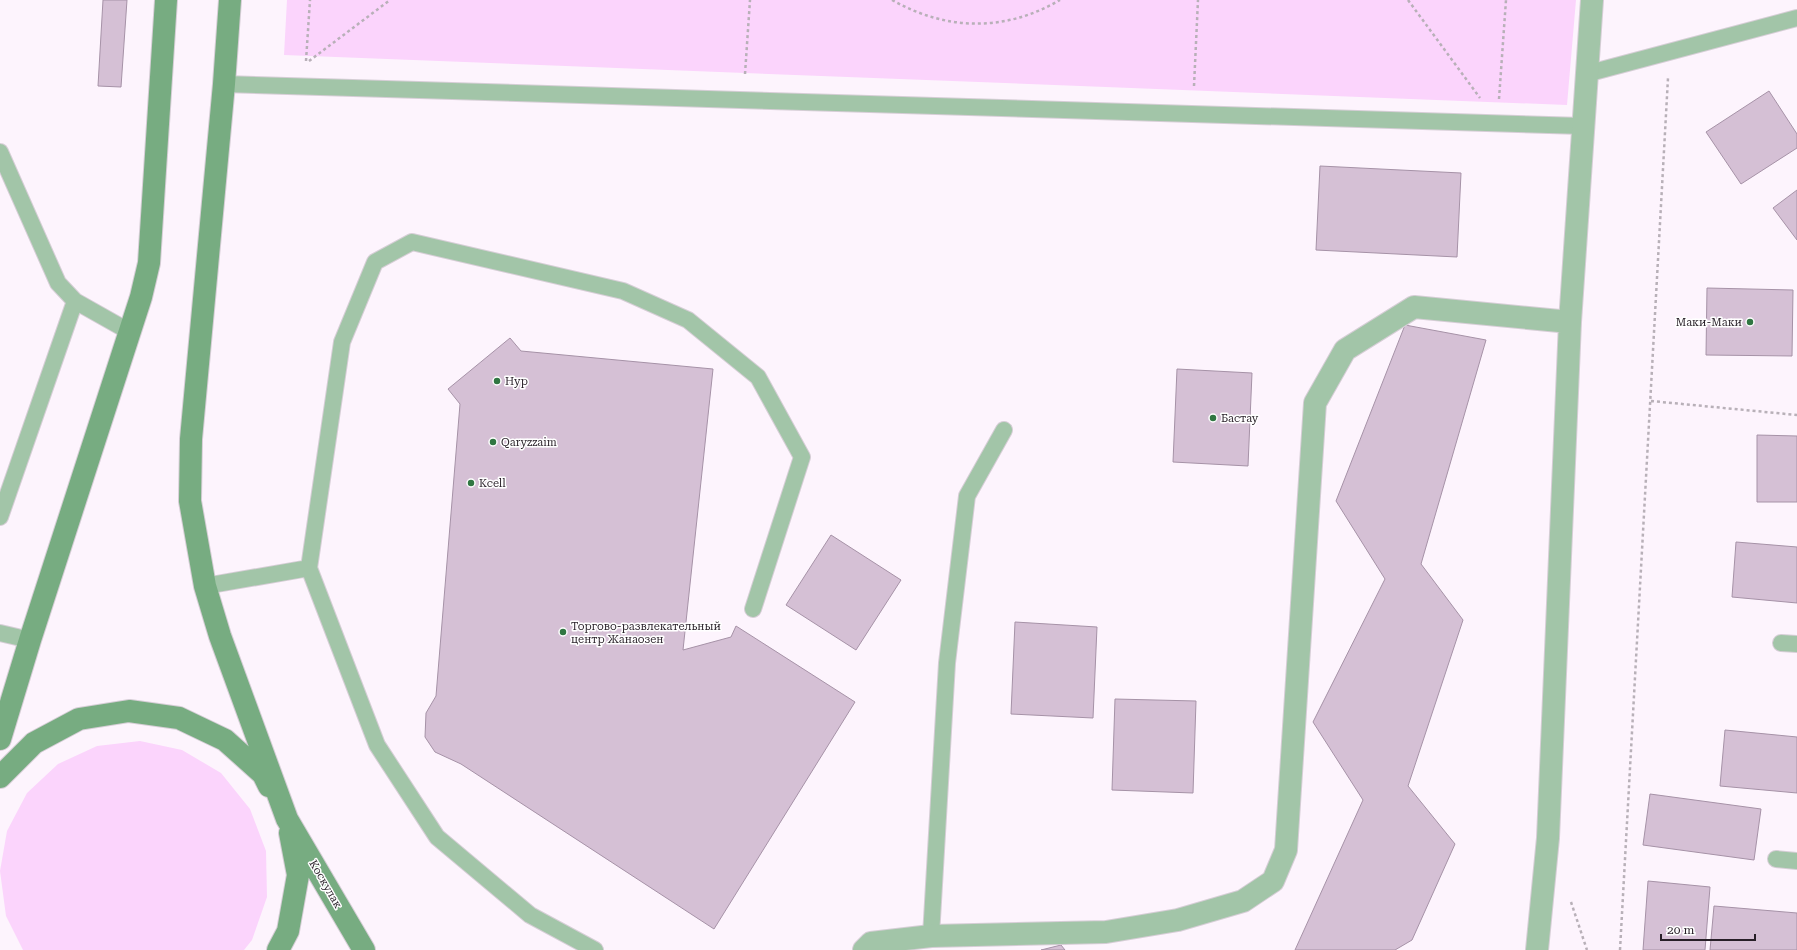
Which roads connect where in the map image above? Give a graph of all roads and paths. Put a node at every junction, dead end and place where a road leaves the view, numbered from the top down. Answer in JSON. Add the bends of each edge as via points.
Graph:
{"nodes":[{"id":1,"x":166,"y":0,"type":"edge"},
{"id":2,"x":230,"y":0,"type":"edge"},
{"id":3,"x":310,"y":0,"type":"edge"},
{"id":4,"x":390,"y":0,"type":"edge"},
{"id":5,"x":750,"y":0,"type":"edge"},
{"id":6,"x":892,"y":0,"type":"edge"},
{"id":7,"x":1060,"y":0,"type":"edge"},
{"id":8,"x":1198,"y":0,"type":"edge"},
{"id":9,"x":1408,"y":0,"type":"edge"},
{"id":10,"x":1506,"y":0,"type":"edge"},
{"id":11,"x":1592,"y":0,"type":"edge"},
{"id":12,"x":1797,"y":18,"type":"edge"},
{"id":13,"x":1669,"y":52,"type":"junction"},
{"id":14,"x":745,"y":74,"type":"dead end"},
{"id":15,"x":1586,"y":74,"type":"junction"},
{"id":16,"x":224,"y":84,"type":"junction"},
{"id":17,"x":1194,"y":86,"type":"dead end"},
{"id":18,"x":1498,"y":123,"type":"junction"},
{"id":19,"x":1582,"y":126,"type":"junction"},
{"id":20,"x":0,"y":152,"type":"edge"},
{"id":21,"x":75,"y":301,"type":"junction"},
{"id":22,"x":1570,"y":322,"type":"junction"},
{"id":23,"x":130,"y":332,"type":"junction"},
{"id":24,"x":1651,"y":401,"type":"junction"},
{"id":25,"x":1797,"y":415,"type":"edge"},
{"id":26,"x":1004,"y":430,"type":"dead end"},
{"id":27,"x":0,"y":517,"type":"edge"},
{"id":28,"x":309,"y":568,"type":"junction"},
{"id":29,"x":205,"y":586,"type":"junction"},
{"id":30,"x":753,"y":609,"type":"dead end"},
{"id":31,"x":0,"y":633,"type":"edge"},
{"id":32,"x":30,"y":640,"type":"junction"},
{"id":33,"x":1781,"y":642,"type":"dead end"},
{"id":34,"x":1797,"y":644,"type":"edge"},
{"id":35,"x":0,"y":739,"type":"edge"},
{"id":36,"x":0,"y":777,"type":"edge"},
{"id":37,"x":287,"y":819,"type":"junction"},
{"id":38,"x":1776,"y":859,"type":"dead end"},
{"id":39,"x":1797,"y":861,"type":"edge"},
{"id":40,"x":931,"y":936,"type":"junction"},
{"id":41,"x":278,"y":950,"type":"edge"},
{"id":42,"x":364,"y":950,"type":"edge"},
{"id":43,"x":595,"y":950,"type":"edge"},
{"id":44,"x":864,"y":950,"type":"edge"},
{"id":45,"x":1537,"y":950,"type":"edge"},
{"id":46,"x":1620,"y":950,"type":"edge"}],
"edges":[{"from":1,"to":23,"type":"street","via":[[148,263]]},
{"from":2,"to":16,"type":"street"},
{"from":3,"to":4,"type":"path","via":[[305,64]]},
{"from":5,"to":14,"type":"path"},
{"from":6,"to":7,"type":"path","via":[[909,10],[935,19],[962,24],[990,24],[1024,16],[1043,10]]},
{"from":8,"to":17,"type":"path"},
{"from":9,"to":18,"type":"path"},
{"from":10,"to":18,"type":"path"},
{"from":11,"to":15,"type":"street"},
{"from":12,"to":13,"type":"lane"},
{"from":13,"to":15,"type":"lane"},
{"from":13,"to":24,"type":"path"},
{"from":15,"to":19,"type":"street"},
{"from":16,"to":18,"type":"lane"},
{"from":16,"to":29,"type":"street","via":[[191,439],[190,501]]},
{"from":18,"to":19,"type":"lane"},
{"from":19,"to":22,"type":"street"},
{"from":20,"to":21,"type":"lane","via":[[58,283]]},
{"from":21,"to":23,"type":"lane"},
{"from":21,"to":27,"type":"lane"},
{"from":22,"to":40,"type":"street","via":[[1414,307],[1345,350],[1315,403],[1286,850],[1273,882],[1244,901],[1171,922],[1106,932]]},
{"from":22,"to":45,"type":"street","via":[[1548,838]]},
{"from":23,"to":32,"type":"street"},
{"from":24,"to":25,"type":"path"},
{"from":24,"to":46,"type":"path"},
{"from":26,"to":40,"type":"lane","via":[[967,496],[947,663]]},
{"from":28,"to":29,"type":"lane"},
{"from":28,"to":30,"type":"lane","via":[[342,342],[375,262],[412,242],[623,291],[688,320],[758,377],[802,457]]},
{"from":28,"to":43,"type":"lane","via":[[377,745],[437,837],[530,915]]},
{"from":29,"to":37,"type":"street","via":[[220,636]]},
{"from":31,"to":32,"type":"lane"},
{"from":32,"to":35,"type":"street"},
{"from":33,"to":34,"type":"lane"},
{"from":36,"to":37,"type":"street","via":[[34,743],[79,719],[129,711],[179,718],[225,740],[262,774]]},
{"from":37,"to":41,"type":"street","via":[[298,875],[288,931]]},
{"from":37,"to":42,"type":"street","name":"Коскулак"},
{"from":38,"to":39,"type":"lane"},
{"from":40,"to":44,"type":"street","via":[[871,943]]}]}
